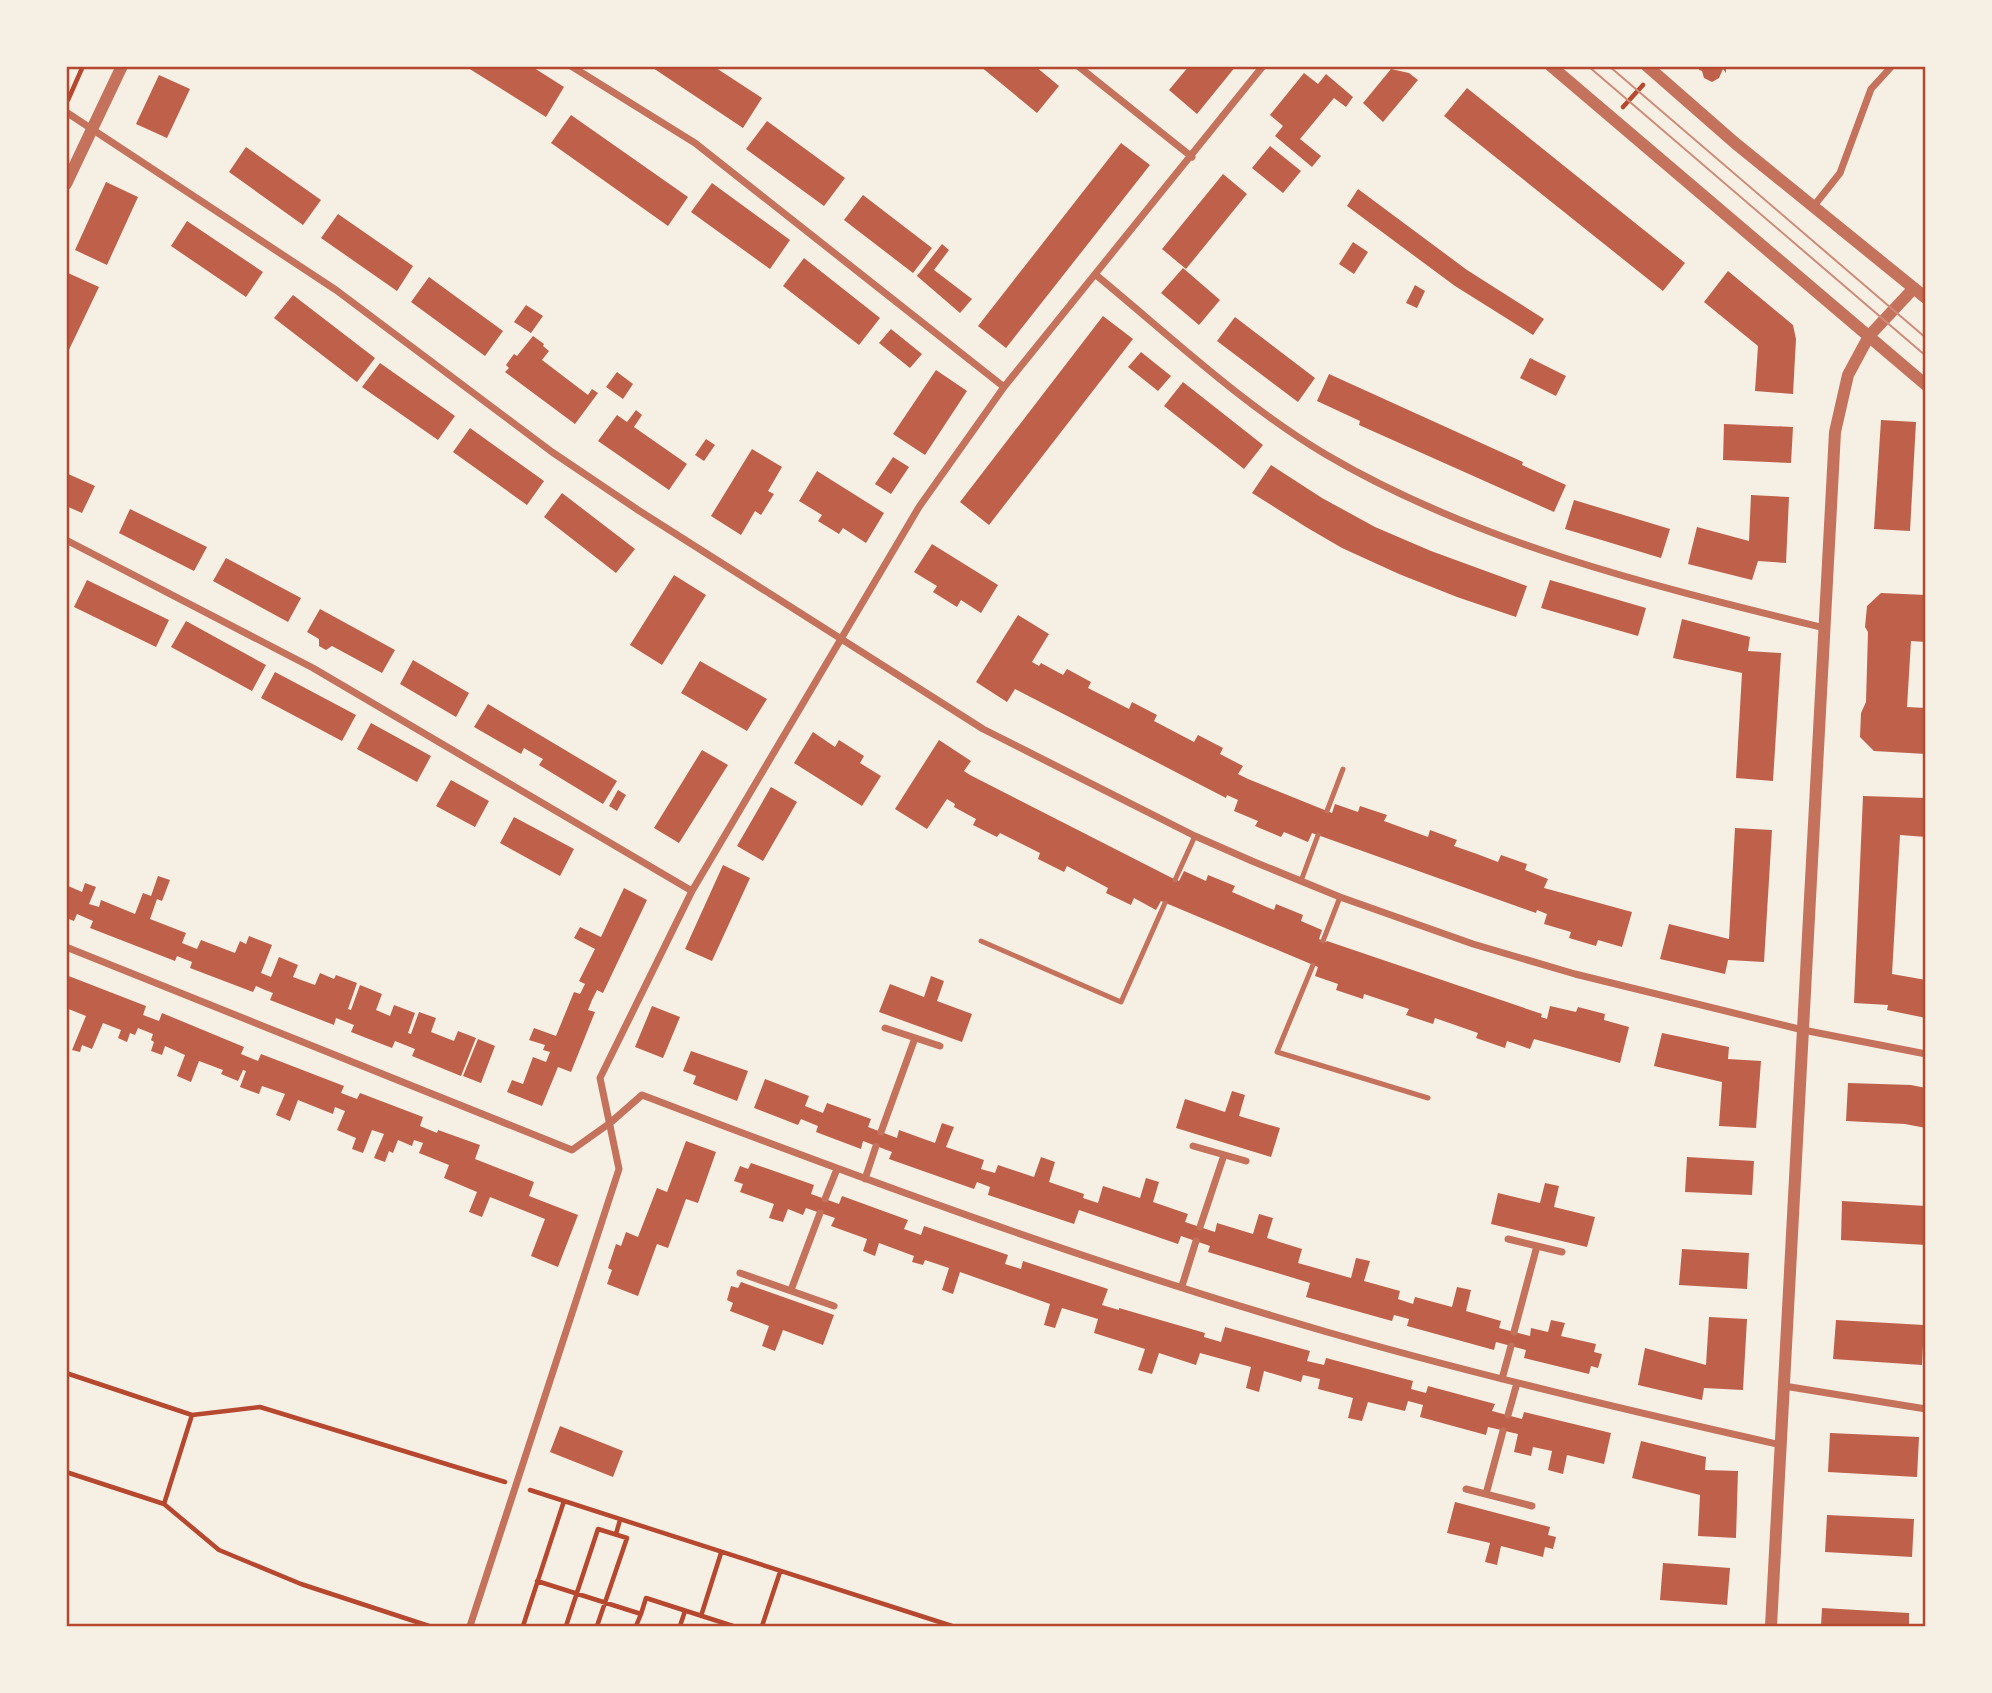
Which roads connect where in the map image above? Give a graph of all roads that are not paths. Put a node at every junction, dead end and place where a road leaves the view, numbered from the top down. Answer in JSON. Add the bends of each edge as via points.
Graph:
{"nodes":[{"id":1,"x":122,"y":66,"type":"edge"},
{"id":2,"x":571,"y":66,"type":"edge"},
{"id":3,"x":1078,"y":66,"type":"edge"},
{"id":4,"x":1263,"y":66,"type":"edge"},
{"id":5,"x":1551,"y":66,"type":"edge"},
{"id":6,"x":1892,"y":66,"type":"edge"},
{"id":7,"x":1651,"y":70,"type":"edge"},
{"id":8,"x":66,"y":112,"type":"edge"},
{"id":9,"x":92,"y":130,"type":"junction"},
{"id":10,"x":1192,"y":158,"type":"junction"},
{"id":11,"x":66,"y":184,"type":"edge"},
{"id":12,"x":1813,"y":207,"type":"junction"},
{"id":13,"x":1096,"y":275,"type":"junction"},
{"id":14,"x":1913,"y":288,"type":"junction"},
{"id":15,"x":1926,"y":298,"type":"edge"},
{"id":16,"x":1869,"y":336,"type":"junction"},
{"id":17,"x":1926,"y":385,"type":"edge"},
{"id":18,"x":1004,"y":387,"type":"junction"},
{"id":19,"x":66,"y":540,"type":"edge"},
{"id":20,"x":1824,"y":628,"type":"junction"},
{"id":21,"x":839,"y":639,"type":"junction"},
{"id":22,"x":1343,"y":769,"type":"dead end"},
{"id":23,"x":1326,"y":811,"type":"dead end"},
{"id":24,"x":1318,"y":835,"type":"dead end"},
{"id":25,"x":1195,"y":836,"type":"junction"},
{"id":26,"x":1175,"y":880,"type":"dead end"},
{"id":27,"x":1301,"y":881,"type":"junction"},
{"id":28,"x":692,"y":891,"type":"junction"},
{"id":29,"x":1340,"y":897,"type":"junction"},
{"id":30,"x":1165,"y":903,"type":"dead end"},
{"id":31,"x":981,"y":941,"type":"dead end"},
{"id":32,"x":1322,"y":941,"type":"dead end"},
{"id":33,"x":66,"y":947,"type":"edge"},
{"id":34,"x":1313,"y":965,"type":"dead end"},
{"id":35,"x":885,"y":1028,"type":"dead end"},
{"id":36,"x":1803,"y":1030,"type":"junction"},
{"id":37,"x":915,"y":1038,"type":"junction"},
{"id":38,"x":940,"y":1046,"type":"dead end"},
{"id":39,"x":1926,"y":1054,"type":"edge"},
{"id":40,"x":1428,"y":1098,"type":"dead end"},
{"id":41,"x":610,"y":1123,"type":"junction"},
{"id":42,"x":881,"y":1132,"type":"dead end"},
{"id":43,"x":876,"y":1146,"type":"dead end"},
{"id":44,"x":1193,"y":1146,"type":"dead end"},
{"id":45,"x":1224,"y":1155,"type":"junction"},
{"id":46,"x":1247,"y":1161,"type":"dead end"},
{"id":47,"x":837,"y":1169,"type":"junction"},
{"id":48,"x":865,"y":1179,"type":"junction"},
{"id":49,"x":825,"y":1199,"type":"dead end"},
{"id":50,"x":820,"y":1213,"type":"dead end"},
{"id":51,"x":1200,"y":1227,"type":"dead end"},
{"id":52,"x":1508,"y":1239,"type":"dead end"},
{"id":53,"x":1196,"y":1241,"type":"dead end"},
{"id":54,"x":1537,"y":1246,"type":"junction"},
{"id":55,"x":1562,"y":1252,"type":"dead end"},
{"id":56,"x":740,"y":1273,"type":"dead end"},
{"id":57,"x":1182,"y":1286,"type":"junction"},
{"id":58,"x":790,"y":1290,"type":"junction"},
{"id":59,"x":834,"y":1306,"type":"dead end"},
{"id":60,"x":1514,"y":1332,"type":"dead end"},
{"id":61,"x":1511,"y":1346,"type":"dead end"},
{"id":62,"x":1502,"y":1379,"type":"junction"},
{"id":63,"x":1517,"y":1383,"type":"junction"},
{"id":64,"x":1784,"y":1386,"type":"junction"},
{"id":65,"x":1926,"y":1409,"type":"edge"},
{"id":66,"x":1508,"y":1415,"type":"dead end"},
{"id":67,"x":1503,"y":1430,"type":"dead end"},
{"id":68,"x":1781,"y":1445,"type":"junction"},
{"id":69,"x":1466,"y":1489,"type":"dead end"},
{"id":70,"x":1486,"y":1494,"type":"junction"},
{"id":71,"x":1532,"y":1506,"type":"dead end"},
{"id":72,"x":470,"y":1626,"type":"edge"},
{"id":73,"x":1771,"y":1626,"type":"edge"}],
"edges":[{"from":1,"to":9,"type":"street"},
{"from":2,"to":18,"type":"street","via":[[695,143]]},
{"from":3,"to":10,"type":"street"},
{"from":4,"to":10,"type":"street"},
{"from":5,"to":16,"type":"street"},
{"from":6,"to":12,"type":"street","via":[[1871,89],[1840,173]]},
{"from":7,"to":12,"type":"street"},
{"from":8,"to":9,"type":"street"},
{"from":9,"to":11,"type":"street"},
{"from":9,"to":21,"type":"street","via":[[335,290],[552,452]]},
{"from":10,"to":13,"type":"street"},
{"from":12,"to":14,"type":"street"},
{"from":13,"to":18,"type":"street"},
{"from":13,"to":20,"type":"street","via":[[1268,417],[1407,499],[1505,538],[1718,602]]},
{"from":14,"to":15,"type":"street"},
{"from":14,"to":16,"type":"street"},
{"from":16,"to":17,"type":"street"},
{"from":16,"to":20,"type":"street","via":[[1848,375],[1835,432]]},
{"from":18,"to":21,"type":"street","via":[[919,507]]},
{"from":19,"to":28,"type":"street","via":[[313,668]]},
{"from":20,"to":36,"type":"street"},
{"from":21,"to":25,"type":"street","via":[[983,729]]},
{"from":21,"to":28,"type":"street"},
{"from":22,"to":23,"type":"lane"},
{"from":24,"to":27,"type":"lane"},
{"from":25,"to":26,"type":"lane"},
{"from":25,"to":27,"type":"street"},
{"from":27,"to":29,"type":"street"},
{"from":28,"to":41,"type":"street","via":[[600,1078]]},
{"from":29,"to":32,"type":"lane"},
{"from":29,"to":36,"type":"street","via":[[1576,974]]},
{"from":30,"to":31,"type":"lane","via":[[1121,1002]]},
{"from":33,"to":41,"type":"street","via":[[572,1150]]},
{"from":34,"to":40,"type":"lane","via":[[1277,1052]]},
{"from":35,"to":37,"type":"street"},
{"from":36,"to":39,"type":"street"},
{"from":36,"to":64,"type":"street"},
{"from":37,"to":38,"type":"street"},
{"from":37,"to":42,"type":"street"},
{"from":41,"to":47,"type":"street","via":[[642,1094]]},
{"from":41,"to":72,"type":"street","via":[[619,1169]]},
{"from":43,"to":48,"type":"street"},
{"from":44,"to":45,"type":"street"},
{"from":45,"to":46,"type":"street"},
{"from":45,"to":51,"type":"street"},
{"from":47,"to":48,"type":"street"},
{"from":47,"to":49,"type":"street"},
{"from":48,"to":57,"type":"street"},
{"from":50,"to":58,"type":"street"},
{"from":52,"to":54,"type":"street"},
{"from":53,"to":57,"type":"street"},
{"from":54,"to":55,"type":"street"},
{"from":54,"to":60,"type":"street"},
{"from":56,"to":58,"type":"street"},
{"from":57,"to":62,"type":"street","via":[[1326,1332]]},
{"from":58,"to":59,"type":"street"},
{"from":61,"to":62,"type":"street"},
{"from":62,"to":63,"type":"street"},
{"from":63,"to":66,"type":"street"},
{"from":63,"to":68,"type":"street"},
{"from":64,"to":65,"type":"street"},
{"from":64,"to":68,"type":"street"},
{"from":67,"to":70,"type":"street"},
{"from":68,"to":73,"type":"street"},
{"from":69,"to":70,"type":"street"},
{"from":70,"to":71,"type":"street"}]}
